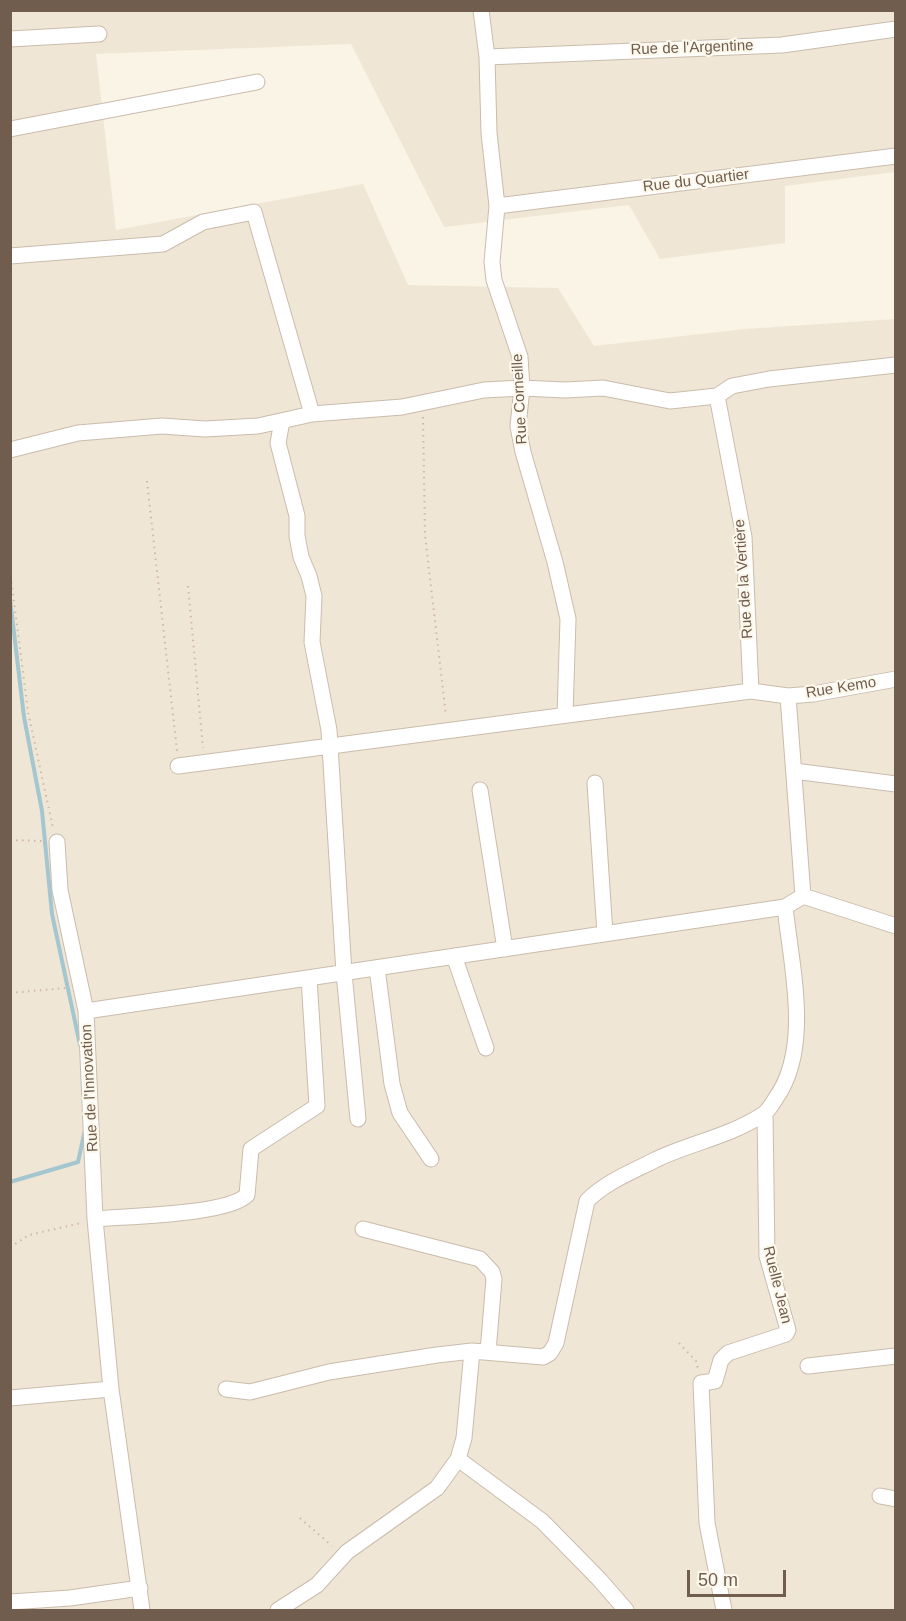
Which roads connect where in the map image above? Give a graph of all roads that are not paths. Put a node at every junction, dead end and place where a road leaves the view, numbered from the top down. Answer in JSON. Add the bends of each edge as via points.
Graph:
{"nodes":[{"id":1,"x":481,"y":10,"type":"edge"},
{"id":2,"x":896,"y":30,"type":"edge"},
{"id":3,"x":99,"y":34,"type":"dead end"},
{"id":4,"x":10,"y":39,"type":"edge"},
{"id":5,"x":487,"y":57,"type":"junction"},
{"id":6,"x":257,"y":82,"type":"dead end"},
{"id":7,"x":10,"y":129,"type":"edge"},
{"id":8,"x":896,"y":156,"type":"edge"},
{"id":9,"x":497,"y":206,"type":"junction"},
{"id":10,"x":10,"y":256,"type":"edge"},
{"id":11,"x":896,"y":365,"type":"edge"},
{"id":12,"x":522,"y":388,"type":"junction"},
{"id":13,"x":717,"y":396,"type":"junction"},
{"id":14,"x":312,"y":414,"type":"junction"},
{"id":15,"x":282,"y":421,"type":"junction"},
{"id":16,"x":10,"y":450,"type":"edge"},
{"id":17,"x":896,"y":679,"type":"edge"},
{"id":18,"x":751,"y":691,"type":"junction"},
{"id":19,"x":788,"y":696,"type":"junction"},
{"id":20,"x":565,"y":716,"type":"junction"},
{"id":21,"x":329,"y":747,"type":"junction"},
{"id":22,"x":178,"y":766,"type":"road end"},
{"id":23,"x":794,"y":771,"type":"junction"},
{"id":24,"x":595,"y":783,"type":"dead end"},
{"id":25,"x":896,"y":784,"type":"edge"},
{"id":26,"x":480,"y":790,"type":"dead end"},
{"id":27,"x":57,"y":842,"type":"road end"},
{"id":28,"x":803,"y":896,"type":"junction"},
{"id":29,"x":785,"y":907,"type":"junction"},
{"id":30,"x":896,"y":926,"type":"edge"},
{"id":31,"x":605,"y":934,"type":"junction"},
{"id":32,"x":505,"y":948,"type":"junction"},
{"id":33,"x":454,"y":956,"type":"junction"},
{"id":34,"x":377,"y":968,"type":"junction"},
{"id":35,"x":344,"y":973,"type":"junction"},
{"id":36,"x":309,"y":978,"type":"junction"},
{"id":37,"x":86,"y":1011,"type":"junction"},
{"id":38,"x":486,"y":1048,"type":"dead end"},
{"id":39,"x":765,"y":1114,"type":"junction"},
{"id":40,"x":358,"y":1119,"type":"dead end"},
{"id":41,"x":431,"y":1159,"type":"dead end"},
{"id":42,"x":95,"y":1219,"type":"junction"},
{"id":43,"x":363,"y":1228,"type":"dead end"},
{"id":44,"x":480,"y":1352,"type":"junction"},
{"id":45,"x":896,"y":1356,"type":"edge"},
{"id":46,"x":808,"y":1366,"type":"dead end"},
{"id":47,"x":111,"y":1389,"type":"junction"},
{"id":48,"x":226,"y":1389,"type":"dead end"},
{"id":49,"x":10,"y":1398,"type":"edge"},
{"id":50,"x":458,"y":1459,"type":"junction"},
{"id":51,"x":880,"y":1496,"type":"dead end"},
{"id":52,"x":896,"y":1498,"type":"edge"},
{"id":53,"x":140,"y":1588,"type":"junction"},
{"id":54,"x":10,"y":1602,"type":"edge"},
{"id":55,"x":142,"y":1611,"type":"edge"},
{"id":56,"x":278,"y":1611,"type":"edge"},
{"id":57,"x":626,"y":1611,"type":"edge"},
{"id":58,"x":724,"y":1611,"type":"edge"}],
"edges":[{"from":1,"to":5,"type":"street","name":"Rue Corneille"},
{"from":2,"to":5,"type":"street","name":"Rue de l'Argentine","via":[[782,45]]},
{"from":3,"to":4,"type":"street"},
{"from":5,"to":9,"type":"street","name":"Rue Corneille","via":[[489,133]]},
{"from":6,"to":7,"type":"street"},
{"from":8,"to":9,"type":"street","name":"Rue du Quartier"},
{"from":9,"to":12,"type":"street","name":"Rue Corneille","via":[[494,280],[520,357]]},
{"from":10,"to":14,"type":"street","via":[[163,244],[203,222],[254,212]]},
{"from":11,"to":13,"type":"street","via":[[769,379],[732,386]]},
{"from":12,"to":13,"type":"street","via":[[603,388],[670,401]]},
{"from":12,"to":14,"type":"street","via":[[484,390],[402,407]]},
{"from":12,"to":20,"type":"street","name":"Rue Corneille","via":[[518,426],[523,452],[568,619]]},
{"from":13,"to":18,"type":"street","name":"Rue de la Vertière","via":[[744,537]]},
{"from":14,"to":15,"type":"street"},
{"from":15,"to":16,"type":"street","via":[[258,426],[162,426],[78,433]]},
{"from":15,"to":21,"type":"street","via":[[278,443],[297,516],[301,557],[314,596],[312,642],[326,706]]},
{"from":17,"to":19,"type":"street","name":"Rue Kemo"},
{"from":18,"to":19,"type":"street","name":"Rue Kemo"},
{"from":18,"to":20,"type":"street","name":"Rue Kemo"},
{"from":19,"to":23,"type":"street"},
{"from":20,"to":21,"type":"street","name":"Rue Kemo"},
{"from":21,"to":22,"type":"street","name":"Rue Kemo"},
{"from":21,"to":35,"type":"street"},
{"from":23,"to":25,"type":"street"},
{"from":23,"to":28,"type":"street"},
{"from":24,"to":31,"type":"street"},
{"from":26,"to":32,"type":"street"},
{"from":27,"to":37,"type":"street","name":"Rue de l'Innovation","via":[[60,890]]},
{"from":28,"to":29,"type":"street"},
{"from":28,"to":30,"type":"street"},
{"from":29,"to":31,"type":"street"},
{"from":29,"to":39,"type":"street","via":[[797,1022],[793,1060],[781,1091]]},
{"from":31,"to":32,"type":"street"},
{"from":32,"to":33,"type":"street"},
{"from":33,"to":34,"type":"street"},
{"from":33,"to":38,"type":"street"},
{"from":34,"to":35,"type":"street"},
{"from":34,"to":41,"type":"street","via":[[394,1094],[407,1126]]},
{"from":35,"to":36,"type":"street"},
{"from":35,"to":40,"type":"street"},
{"from":36,"to":37,"type":"street"},
{"from":36,"to":42,"type":"street","via":[[317,1106],[251,1149],[248,1195],[239,1203],[204,1210]]},
{"from":37,"to":42,"type":"street","name":"Rue de l'Innovation"},
{"from":39,"to":44,"type":"street","via":[[739,1128],[671,1152],[593,1195],[587,1201],[556,1343],[550,1353],[543,1357]]},
{"from":39,"to":58,"type":"street","name":"Ruelle Jean","via":[[767,1256],[789,1330],[735,1348],[722,1360],[715,1380],[701,1383],[707,1523]]},
{"from":42,"to":47,"type":"street","name":"Rue de l'Innovation"},
{"from":43,"to":44,"type":"street","via":[[480,1259],[486,1264],[494,1279]]},
{"from":44,"to":48,"type":"street","via":[[329,1372],[250,1392]]},
{"from":44,"to":50,"type":"street"},
{"from":45,"to":46,"type":"street"},
{"from":47,"to":49,"type":"street"},
{"from":47,"to":53,"type":"street","name":"Rue de l'Innovation"},
{"from":50,"to":56,"type":"street","via":[[437,1488],[343,1556],[317,1585]]},
{"from":50,"to":57,"type":"street","via":[[542,1521]]},
{"from":51,"to":52,"type":"street"},
{"from":53,"to":54,"type":"street"},
{"from":53,"to":55,"type":"street","name":"Rue de l'Innovation"}]}
